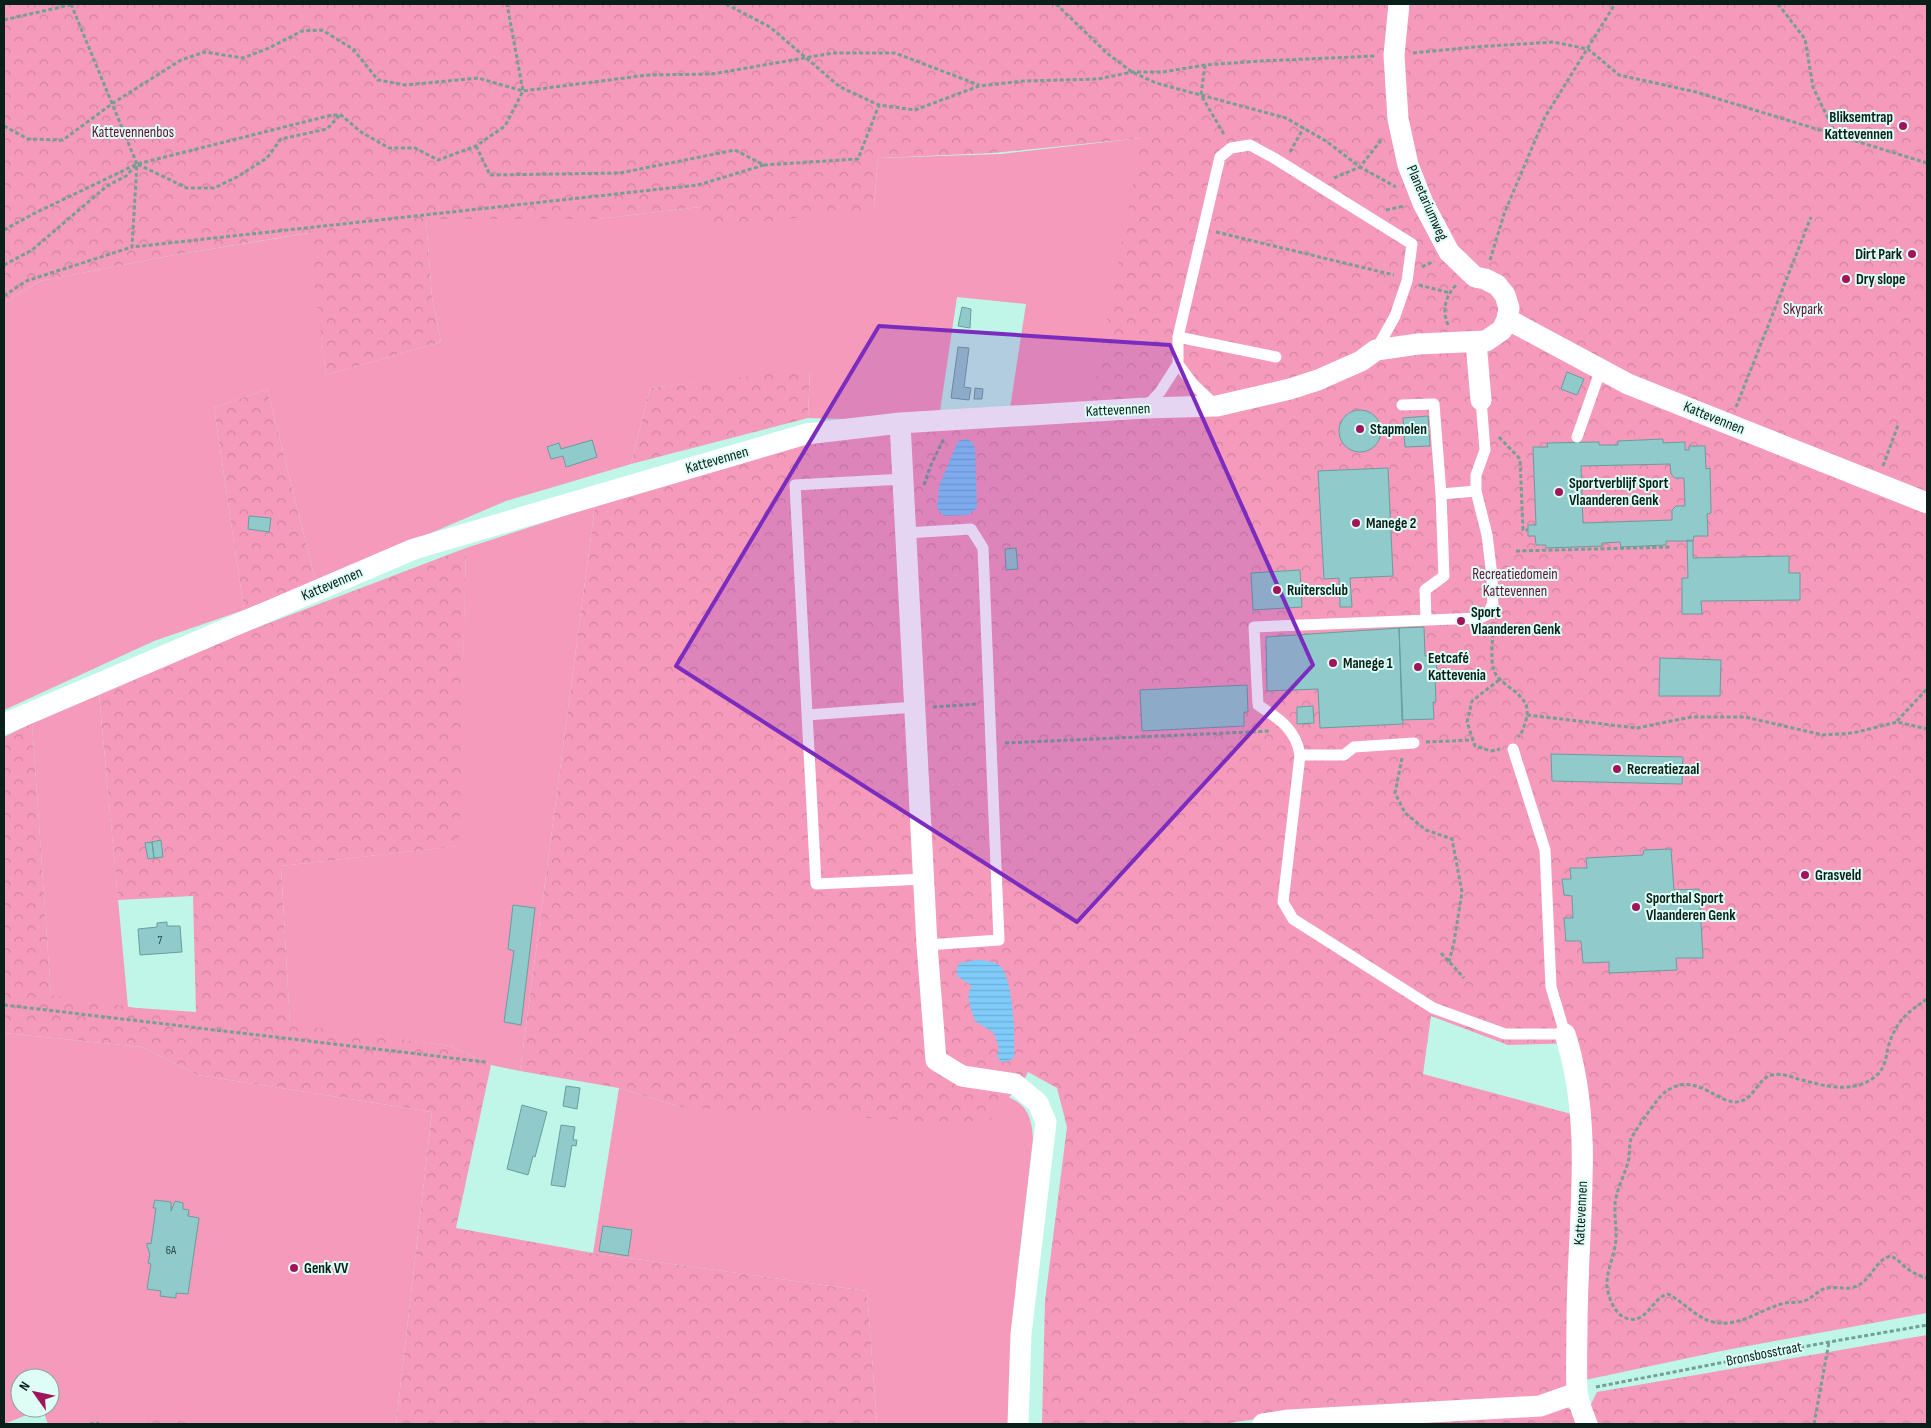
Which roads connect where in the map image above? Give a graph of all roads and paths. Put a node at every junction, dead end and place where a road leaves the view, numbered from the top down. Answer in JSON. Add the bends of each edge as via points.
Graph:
{"nodes":[{"id":1,"x":72,"y":4,"type":"edge"},
{"id":2,"x":507,"y":4,"type":"edge"},
{"id":3,"x":726,"y":4,"type":"edge"},
{"id":4,"x":1056,"y":4,"type":"edge"},
{"id":5,"x":1399,"y":4,"type":"edge"},
{"id":6,"x":1615,"y":4,"type":"edge"},
{"id":7,"x":1778,"y":4,"type":"edge"},
{"id":8,"x":4,"y":20,"type":"edge"},
{"id":9,"x":1588,"y":49,"type":"junction"},
{"id":10,"x":1394,"y":55,"type":"junction"},
{"id":11,"x":806,"y":57,"type":"junction"},
{"id":12,"x":1205,"y":65,"type":"junction"},
{"id":13,"x":1132,"y":72,"type":"junction"},
{"id":14,"x":979,"y":86,"type":"junction"},
{"id":15,"x":523,"y":91,"type":"junction"},
{"id":16,"x":1201,"y":95,"type":"junction"},
{"id":17,"x":113,"y":103,"type":"junction"},
{"id":18,"x":879,"y":105,"type":"junction"},
{"id":19,"x":341,"y":115,"type":"junction"},
{"id":20,"x":1398,"y":119,"type":"junction"},
{"id":21,"x":4,"y":126,"type":"edge"},
{"id":22,"x":1304,"y":127,"type":"junction"},
{"id":23,"x":1836,"y":136,"type":"junction"},
{"id":24,"x":476,"y":146,"type":"junction"},
{"id":25,"x":1231,"y":148,"type":"junction"},
{"id":26,"x":1283,"y":163,"type":"junction"},
{"id":27,"x":1927,"y":163,"type":"edge"},
{"id":28,"x":137,"y":164,"type":"junction"},
{"id":29,"x":764,"y":165,"type":"junction"},
{"id":30,"x":1360,"y":167,"type":"junction"},
{"id":31,"x":1318,"y":186,"type":"junction"},
{"id":32,"x":1423,"y":202,"type":"junction"},
{"id":33,"x":1366,"y":214,"type":"junction"},
{"id":34,"x":1811,"y":217,"type":"dead end"},
{"id":35,"x":1203,"y":229,"type":"junction"},
{"id":36,"x":4,"y":230,"type":"edge"},
{"id":37,"x":132,"y":247,"type":"junction"},
{"id":38,"x":1449,"y":252,"type":"junction"},
{"id":39,"x":4,"y":265,"type":"edge"},
{"id":40,"x":1408,"y":278,"type":"junction"},
{"id":41,"x":1480,"y":278,"type":"junction"},
{"id":42,"x":1450,"y":293,"type":"junction"},
{"id":43,"x":4,"y":296,"type":"edge"},
{"id":44,"x":1507,"y":319,"type":"junction"},
{"id":45,"x":1178,"y":337,"type":"junction"},
{"id":46,"x":1470,"y":342,"type":"junction"},
{"id":47,"x":1376,"y":350,"type":"junction"},
{"id":48,"x":1276,"y":357,"type":"dead end"},
{"id":49,"x":1178,"y":364,"type":"junction"},
{"id":50,"x":1601,"y":369,"type":"junction"},
{"id":51,"x":1402,"y":405,"type":"dead end"},
{"id":52,"x":1217,"y":406,"type":"junction"},
{"id":53,"x":1145,"y":408,"type":"junction"},
{"id":54,"x":1482,"y":410,"type":"junction"},
{"id":55,"x":900,"y":423,"type":"junction"},
{"id":56,"x":1729,"y":424,"type":"junction"},
{"id":57,"x":1898,"y":425,"type":"dead end"},
{"id":58,"x":1577,"y":437,"type":"dead end"},
{"id":59,"x":903,"y":479,"type":"junction"},
{"id":60,"x":1876,"y":483,"type":"junction"},
{"id":61,"x":1476,"y":491,"type":"junction"},
{"id":62,"x":1441,"y":494,"type":"junction"},
{"id":63,"x":1927,"y":503,"type":"edge"},
{"id":64,"x":1528,"y":530,"type":"dead end"},
{"id":65,"x":906,"y":533,"type":"junction"},
{"id":66,"x":1670,"y":547,"type":"dead end"},
{"id":67,"x":1516,"y":551,"type":"dead end"},
{"id":68,"x":1493,"y":608,"type":"junction"},
{"id":69,"x":1426,"y":619,"type":"junction"},
{"id":70,"x":1499,"y":680,"type":"junction"},
{"id":71,"x":1927,"y":689,"type":"edge"},
{"id":72,"x":990,"y":704,"type":"junction"},
{"id":73,"x":915,"y":707,"type":"junction"},
{"id":74,"x":807,"y":715,"type":"junction"},
{"id":75,"x":1528,"y":715,"type":"junction"},
{"id":76,"x":1897,"y":722,"type":"junction"},
{"id":77,"x":4,"y":724,"type":"edge"},
{"id":78,"x":1927,"y":728,"type":"edge"},
{"id":79,"x":1289,"y":730,"type":"junction"},
{"id":80,"x":1473,"y":740,"type":"junction"},
{"id":81,"x":991,"y":743,"type":"junction"},
{"id":82,"x":1410,"y":744,"type":"junction"},
{"id":83,"x":1511,"y":747,"type":"junction"},
{"id":84,"x":1300,"y":755,"type":"junction"},
{"id":85,"x":924,"y":879,"type":"junction"},
{"id":86,"x":927,"y":945,"type":"junction"},
{"id":87,"x":1441,"y":953,"type":"dead end"},
{"id":88,"x":1449,"y":962,"type":"junction"},
{"id":89,"x":1464,"y":978,"type":"dead end"},
{"id":90,"x":1927,"y":999,"type":"edge"},
{"id":91,"x":4,"y":1005,"type":"edge"},
{"id":92,"x":1565,"y":1034,"type":"junction"},
{"id":93,"x":486,"y":1062,"type":"dead end"},
{"id":94,"x":1927,"y":1278,"type":"edge"},
{"id":95,"x":1927,"y":1325,"type":"edge"},
{"id":96,"x":1829,"y":1342,"type":"junction"},
{"id":97,"x":1601,"y":1385,"type":"dead end"},
{"id":98,"x":1577,"y":1393,"type":"junction"},
{"id":99,"x":99,"y":1423,"type":"dead end"},
{"id":100,"x":90,"y":1424,"type":"edge"},
{"id":101,"x":1018,"y":1424,"type":"edge"},
{"id":102,"x":1263,"y":1424,"type":"edge"},
{"id":103,"x":1586,"y":1424,"type":"edge"},
{"id":104,"x":1814,"y":1424,"type":"edge"}],
"edges":[{"from":1,"to":8,"type":"path"},
{"from":1,"to":17,"type":"path"},
{"from":2,"to":15,"type":"path"},
{"from":3,"to":11,"type":"path","via":[[770,27]]},
{"from":4,"to":13,"type":"path","via":[[1108,54]]},
{"from":5,"to":10,"type":"street","name":"Planetariumweg"},
{"from":6,"to":9,"type":"path"},
{"from":7,"to":23,"type":"path","via":[[1804,39],[1813,87]]},
{"from":9,"to":10,"type":"path","via":[[1553,42]]},
{"from":9,"to":23,"type":"path","via":[[1619,75],[1696,92]]},
{"from":9,"to":41,"type":"path","via":[[1545,117]]},
{"from":10,"to":12,"type":"path"},
{"from":10,"to":20,"type":"street","name":"Planetariumweg"},
{"from":11,"to":14,"type":"path","via":[[895,53]]},
{"from":11,"to":15,"type":"path","via":[[712,74],[648,75]]},
{"from":11,"to":18,"type":"path","via":[[840,87]]},
{"from":12,"to":13,"type":"path","via":[[1163,72]]},
{"from":12,"to":16,"type":"path"},
{"from":13,"to":14,"type":"path","via":[[1098,79]]},
{"from":13,"to":16,"type":"path","via":[[1156,83]]},
{"from":14,"to":18,"type":"path","via":[[915,110]]},
{"from":15,"to":17,"type":"path","via":[[478,78],[406,85],[378,80],[353,48],[322,30],[302,31],[243,58],[205,52],[181,60]]},
{"from":15,"to":24,"type":"path","via":[[505,126]]},
{"from":16,"to":22,"type":"path","via":[[1286,118]]},
{"from":16,"to":25,"type":"path"},
{"from":17,"to":21,"type":"path","via":[[63,140],[28,139]]},
{"from":17,"to":28,"type":"path"},
{"from":18,"to":29,"type":"path","via":[[858,159]]},
{"from":19,"to":24,"type":"path","via":[[361,132],[389,148],[415,148],[438,160]]},
{"from":19,"to":28,"type":"path"},
{"from":19,"to":28,"type":"path","via":[[327,129],[281,139],[267,158],[214,188],[187,188]]},
{"from":20,"to":30,"type":"path"},
{"from":20,"to":32,"type":"street","name":"Planetariumweg","via":[[1408,165]]},
{"from":22,"to":26,"type":"path"},
{"from":22,"to":30,"type":"path"},
{"from":23,"to":27,"type":"path"},
{"from":24,"to":29,"type":"path","via":[[490,175],[620,173],[735,150]]},
{"from":25,"to":26,"type":"lane","via":[[1250,145]]},
{"from":25,"to":35,"type":"lane","via":[[1220,157]]},
{"from":26,"to":31,"type":"lane"},
{"from":28,"to":36,"type":"path"},
{"from":28,"to":37,"type":"path"},
{"from":28,"to":39,"type":"path","via":[[32,250]]},
{"from":29,"to":37,"type":"path","via":[[698,185]]},
{"from":30,"to":31,"type":"path"},
{"from":30,"to":32,"type":"path"},
{"from":31,"to":33,"type":"lane"},
{"from":32,"to":33,"type":"path"},
{"from":32,"to":38,"type":"street","name":"Planetariumweg"},
{"from":33,"to":40,"type":"lane","via":[[1412,244]]},
{"from":34,"to":56,"type":"path"},
{"from":35,"to":40,"type":"path"},
{"from":35,"to":45,"type":"lane"},
{"from":37,"to":43,"type":"path","via":[[26,281]]},
{"from":38,"to":40,"type":"path"},
{"from":38,"to":41,"type":"street","name":"Planetariumweg"},
{"from":40,"to":42,"type":"path"},
{"from":40,"to":47,"type":"lane","via":[[1395,316]]},
{"from":41,"to":42,"type":"path","via":[[1462,281]]},
{"from":41,"to":44,"type":"street","name":"Planetariumweg","via":[[1497,285],[1505,295],[1509,308]]},
{"from":42,"to":46,"type":"path","via":[[1444,314],[1447,324]]},
{"from":44,"to":46,"type":"street","via":[[1495,336],[1486,341]]},
{"from":44,"to":50,"type":"street","name":"Kattevennen"},
{"from":45,"to":48,"type":"lane"},
{"from":45,"to":49,"type":"lane"},
{"from":46,"to":47,"type":"street","name":"Kattevennen"},
{"from":46,"to":54,"type":"street"},
{"from":47,"to":52,"type":"street","name":"Kattevennen","via":[[1361,361],[1318,380]]},
{"from":49,"to":52,"type":"lane","via":[[1193,384]]},
{"from":49,"to":53,"type":"lane"},
{"from":50,"to":56,"type":"street","name":"Kattevennen","via":[[1628,384]]},
{"from":50,"to":58,"type":"lane"},
{"from":51,"to":62,"type":"lane","via":[[1434,404]]},
{"from":52,"to":53,"type":"street","name":"Kattevennen"},
{"from":53,"to":55,"type":"street","name":"Kattevennen"},
{"from":54,"to":61,"type":"lane","via":[[1485,450],[1476,475]]},
{"from":54,"to":64,"type":"path","via":[[1520,459],[1523,530]]},
{"from":55,"to":59,"type":"street"},
{"from":55,"to":77,"type":"street","name":"Kattevennen","via":[[806,434],[414,549]]},
{"from":56,"to":60,"type":"street","name":"Kattevennen"},
{"from":57,"to":60,"type":"path"},
{"from":59,"to":65,"type":"street"},
{"from":59,"to":74,"type":"lane","via":[[795,485]]},
{"from":60,"to":63,"type":"street","name":"Kattevennen"},
{"from":61,"to":62,"type":"lane"},
{"from":61,"to":68,"type":"lane","via":[[1487,535]]},
{"from":62,"to":69,"type":"lane","via":[[1444,576],[1425,590]]},
{"from":65,"to":72,"type":"lane","via":[[971,529],[983,548]]},
{"from":65,"to":73,"type":"street"},
{"from":66,"to":67,"type":"path"},
{"from":68,"to":69,"type":"lane","via":[[1480,618]]},
{"from":68,"to":70,"type":"path","via":[[1493,668]]},
{"from":69,"to":79,"type":"lane","via":[[1254,627],[1258,705],[1283,720]]},
{"from":70,"to":75,"type":"path","via":[[1515,690],[1525,702]]},
{"from":70,"to":80,"type":"path","via":[[1472,701],[1467,722]]},
{"from":71,"to":76,"type":"path"},
{"from":72,"to":73,"type":"path"},
{"from":72,"to":81,"type":"lane"},
{"from":73,"to":74,"type":"lane"},
{"from":73,"to":85,"type":"street"},
{"from":74,"to":85,"type":"lane","via":[[816,884]]},
{"from":75,"to":76,"type":"path","via":[[1637,728],[1691,717],[1745,717],[1823,736],[1853,733]]},
{"from":75,"to":83,"type":"path","via":[[1522,732]]},
{"from":76,"to":78,"type":"path"},
{"from":79,"to":81,"type":"path"},
{"from":79,"to":84,"type":"lane","via":[[1298,743]]},
{"from":80,"to":82,"type":"path"},
{"from":80,"to":83,"type":"path","via":[[1475,746],[1491,751]]},
{"from":81,"to":86,"type":"lane","via":[[999,940]]},
{"from":82,"to":84,"type":"lane","via":[[1354,748],[1344,755]]},
{"from":82,"to":88,"type":"path","via":[[1394,793],[1405,813],[1426,830],[1452,839],[1462,892]]},
{"from":83,"to":92,"type":"lane","via":[[1545,850],[1551,987]]},
{"from":84,"to":92,"type":"lane","via":[[1283,902],[1292,920],[1433,1008],[1505,1034]]},
{"from":85,"to":86,"type":"street"},
{"from":86,"to":101,"type":"street","via":[[936,1060],[962,1076],[1015,1084],[1038,1103],[1046,1122],[1021,1334]]},
{"from":87,"to":88,"type":"path"},
{"from":88,"to":89,"type":"path"},
{"from":90,"to":94,"type":"path","via":[[1906,1013],[1894,1033],[1884,1066],[1878,1074],[1855,1086],[1833,1088],[1782,1074],[1762,1080],[1740,1102],[1689,1084],[1677,1085],[1664,1092],[1631,1139],[1629,1159],[1615,1203],[1616,1245],[1607,1286],[1613,1307],[1623,1317],[1637,1319],[1668,1294],[1702,1318],[1729,1324],[1753,1317],[1768,1308],[1804,1301],[1825,1288],[1853,1288],[1866,1281],[1876,1265],[1890,1256],[1897,1258],[1916,1275]]},
{"from":91,"to":93,"type":"path"},
{"from":92,"to":98,"type":"street","name":"Kattevennen","via":[[1572,1054],[1582,1125]]},
{"from":95,"to":96,"type":"path","name":"Bronsbosstraat"},
{"from":96,"to":97,"type":"path","name":"Bronsbosstraat"},
{"from":96,"to":104,"type":"path"},
{"from":98,"to":102,"type":"street","via":[[1540,1406]]},
{"from":98,"to":103,"type":"street","name":"Kattevennen"},
{"from":99,"to":100,"type":"path"}]}
